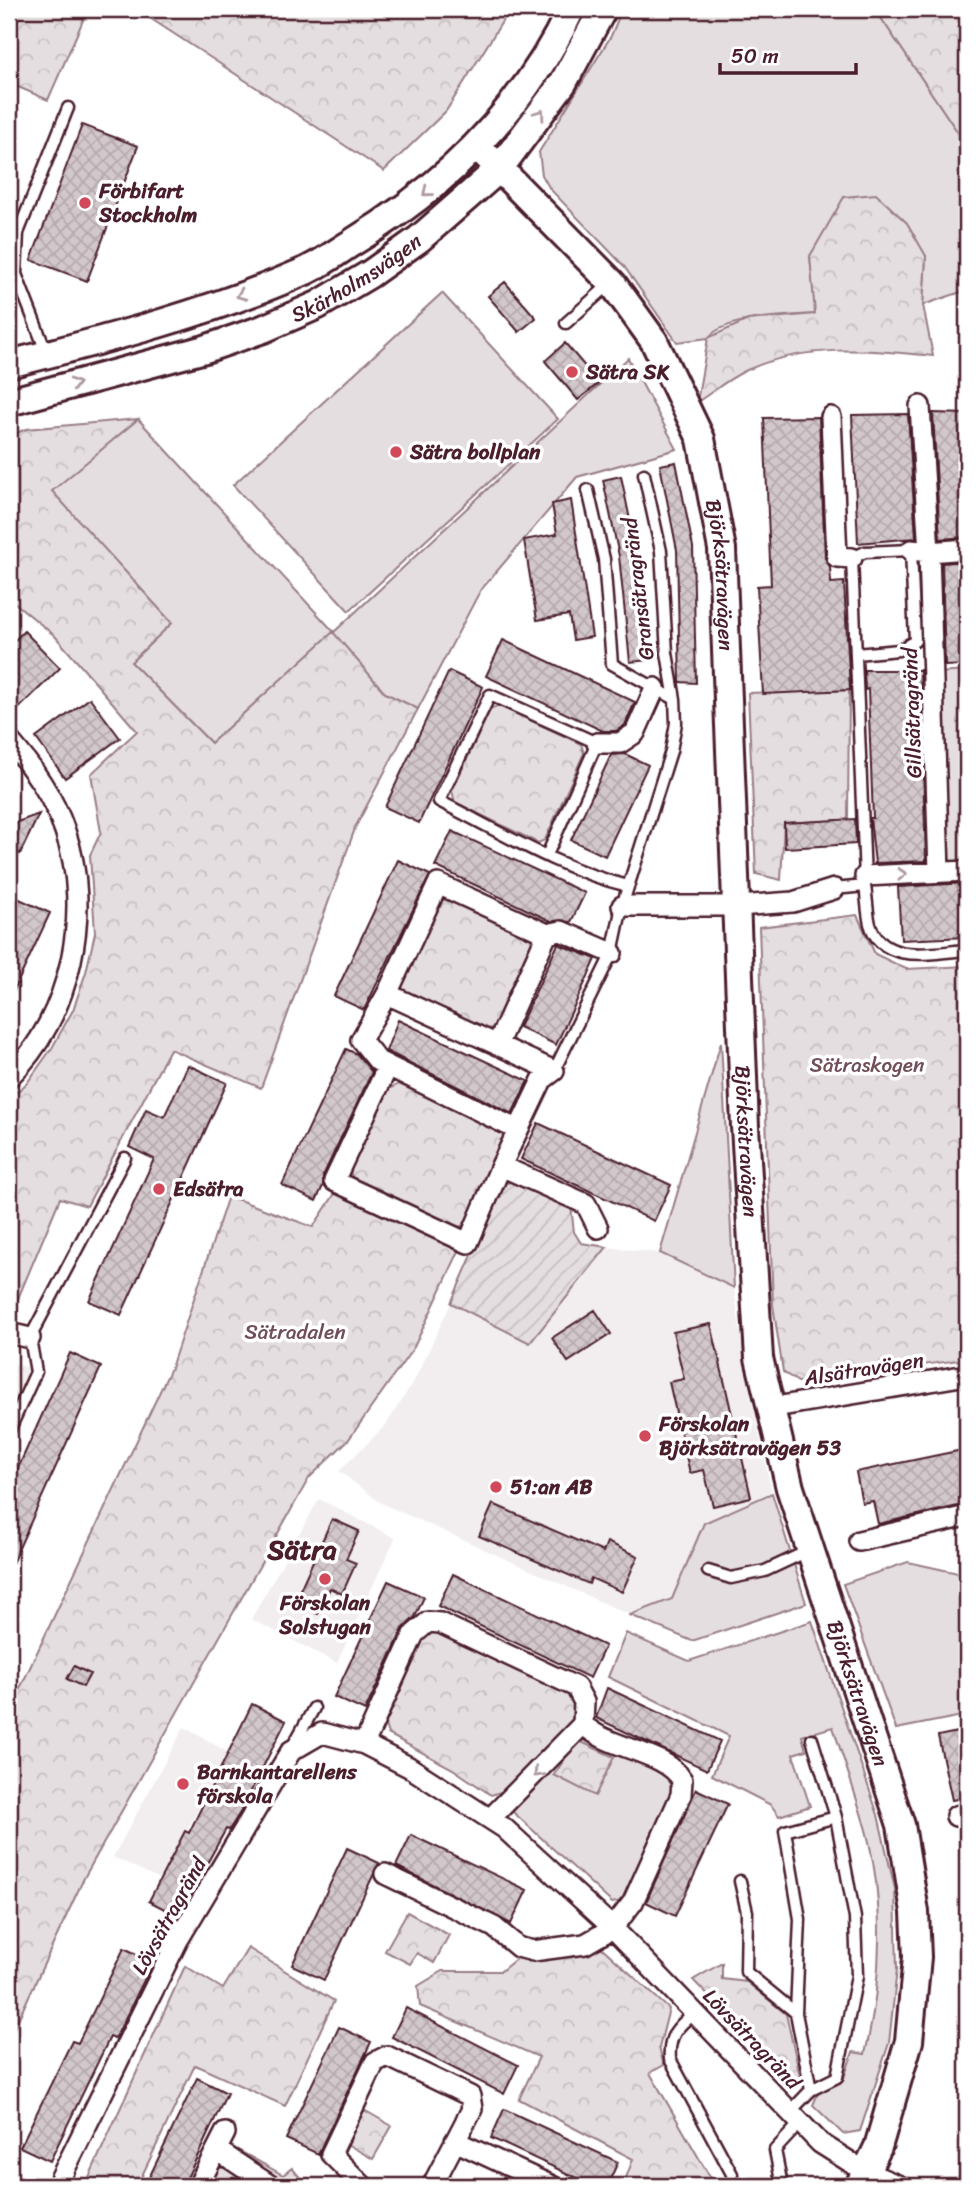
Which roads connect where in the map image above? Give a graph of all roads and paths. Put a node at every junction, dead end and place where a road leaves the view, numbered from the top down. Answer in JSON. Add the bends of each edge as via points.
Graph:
{"nodes":[{"id":1,"x":571,"y":9,"type":"edge"},
{"id":2,"x":603,"y":9,"type":"edge"},
{"id":3,"x":68,"y":108,"type":"dead end"},
{"id":4,"x":478,"y":146,"type":"junction"},
{"id":5,"x":499,"y":169,"type":"junction"},
{"id":6,"x":612,"y":283,"type":"junction"},
{"id":7,"x":566,"y":323,"type":"dead end"},
{"id":8,"x":47,"y":354,"type":"junction"},
{"id":9,"x":9,"y":364,"type":"edge"},
{"id":10,"x":9,"y":402,"type":"edge"},
{"id":11,"x":920,"y":406,"type":"dead end"},
{"id":12,"x":831,"y":417,"type":"dead end"},
{"id":13,"x":644,"y":474,"type":"dead end"},
{"id":14,"x":588,"y":490,"type":"dead end"},
{"id":15,"x":967,"y":549,"type":"edge"},
{"id":16,"x":920,"y":551,"type":"junction"},
{"id":17,"x":852,"y":558,"type":"junction"},
{"id":18,"x":856,"y":654,"type":"junction"},
{"id":19,"x":655,"y":688,"type":"junction"},
{"id":20,"x":675,"y":699,"type":"junction"},
{"id":21,"x":9,"y":740,"type":"edge"},
{"id":22,"x":597,"y":743,"type":"junction"},
{"id":23,"x":547,"y":855,"type":"junction"},
{"id":24,"x":967,"y":871,"type":"edge"},
{"id":25,"x":940,"y":872,"type":"junction"},
{"id":26,"x":865,"y":881,"type":"junction"},
{"id":27,"x":628,"y":886,"type":"junction"},
{"id":28,"x":834,"y":889,"type":"joint"},
{"id":29,"x":622,"y":906,"type":"junction"},
{"id":30,"x":738,"y":906,"type":"junction"},
{"id":31,"x":547,"y":934,"type":"junction"},
{"id":32,"x":967,"y":950,"type":"edge"},
{"id":33,"x":612,"y":953,"type":"junction"},
{"id":34,"x":387,"y":994,"type":"junction"},
{"id":35,"x":497,"y":1045,"type":"junction"},
{"id":36,"x":388,"y":1066,"type":"junction"},
{"id":37,"x":554,"y":1071,"type":"junction"},
{"id":38,"x":9,"y":1077,"type":"edge"},
{"id":39,"x":519,"y":1130,"type":"junction"},
{"id":40,"x":125,"y":1158,"type":"dead end"},
{"id":41,"x":501,"y":1166,"type":"junction"},
{"id":42,"x":598,"y":1228,"type":"dead end"},
{"id":43,"x":9,"y":1333,"type":"edge"},
{"id":44,"x":30,"y":1338,"type":"junction"},
{"id":45,"x":967,"y":1375,"type":"edge"},
{"id":46,"x":769,"y":1408,"type":"junction"},
{"id":47,"x":9,"y":1431,"type":"edge"},
{"id":48,"x":967,"y":1516,"type":"edge"},
{"id":49,"x":859,"y":1541,"type":"dead end"},
{"id":50,"x":810,"y":1549,"type":"junction"},
{"id":51,"x":708,"y":1571,"type":"dead end"},
{"id":52,"x":314,"y":1708,"type":"dead end"},
{"id":53,"x":583,"y":1724,"type":"junction"},
{"id":54,"x":812,"y":1739,"type":"dead end"},
{"id":55,"x":364,"y":1744,"type":"junction"},
{"id":56,"x":291,"y":1751,"type":"junction"},
{"id":57,"x":836,"y":1817,"type":"junction"},
{"id":58,"x":490,"y":1819,"type":"junction"},
{"id":59,"x":384,"y":1874,"type":"dead end"},
{"id":60,"x":740,"y":1881,"type":"dead end"},
{"id":61,"x":613,"y":1928,"type":"junction"},
{"id":62,"x":694,"y":2013,"type":"junction"},
{"id":63,"x":796,"y":2013,"type":"junction"},
{"id":64,"x":811,"y":2090,"type":"junction"},
{"id":65,"x":797,"y":2117,"type":"junction"},
{"id":66,"x":456,"y":2141,"type":"junction"},
{"id":67,"x":732,"y":2174,"type":"dead end"},
{"id":68,"x":60,"y":2179,"type":"dead end"},
{"id":69,"x":862,"y":2179,"type":"edge"},
{"id":70,"x":198,"y":2186,"type":"edge"},
{"id":71,"x":271,"y":2186,"type":"edge"},
{"id":72,"x":363,"y":2186,"type":"edge"},
{"id":73,"x":432,"y":2186,"type":"edge"},
{"id":74,"x":552,"y":2186,"type":"edge"},
{"id":75,"x":782,"y":2186,"type":"edge"},
{"id":76,"x":900,"y":2186,"type":"edge"}],
"edges":[{"from":1,"to":4,"type":"street","name":"Skärholmsvägen","via":[[540,65]]},
{"from":5,"to":2,"type":"street","name":"Skärholmsvägen","one_way":true,"via":[[563,83]]},
{"from":3,"to":8,"type":"lane","via":[[18,233],[16,274]]},
{"from":4,"to":5,"type":"street","name":"Björksätravägen"},
{"from":4,"to":8,"type":"street","name":"Skärholmsvägen","one_way":true,"via":[[401,213],[305,271],[195,313]]},
{"from":5,"to":6,"type":"street","name":"Björksätravägen"},
{"from":10,"to":5,"type":"street","name":"Skärholmsvägen","one_way":true,"via":[[205,349],[318,304],[419,239]]},
{"from":6,"to":7,"type":"lane"},
{"from":6,"to":30,"type":"street","name":"Björksätravägen","via":[[654,341],[701,439],[722,550]]},
{"from":8,"to":9,"type":"street","name":"Skärholmsvägen"},
{"from":11,"to":16,"type":"street","name":"Gillsätragränd"},
{"from":12,"to":17,"type":"street","via":[[837,557]]},
{"from":13,"to":20,"type":"lane","name":"Gransätragränd","via":[[661,551],[667,653]]},
{"from":14,"to":19,"type":"lane","name":"Gransätragränd","via":[[604,559],[612,664]]},
{"from":15,"to":16,"type":"street"},
{"from":16,"to":17,"type":"lane","via":[[865,552]]},
{"from":16,"to":18,"type":"lane","name":"Gillsätragränd","via":[[915,641],[899,650]]},
{"from":16,"to":25,"type":"street","name":"Gillsätragränd"},
{"from":17,"to":18,"type":"lane"},
{"from":18,"to":26,"type":"lane"},
{"from":19,"to":20,"type":"lane","name":"Gransätragränd"},
{"from":19,"to":22,"type":"street","name":"Gransätragränd","via":[[635,733],[620,743]]},
{"from":20,"to":27,"type":"lane","name":"Gransätragränd","via":[[671,751]]},
{"from":21,"to":38,"type":"street","via":[[46,787],[66,832],[76,899],[76,936],[67,979],[48,1022]]},
{"from":22,"to":23,"type":"lane"},
{"from":22,"to":23,"type":"lane","via":[[490,695],[439,801]]},
{"from":23,"to":27,"type":"lane","via":[[593,878]]},
{"from":24,"to":25,"type":"street"},
{"from":26,"to":25,"type":"street","one_way":true},
{"from":26,"to":28,"type":"lane"},
{"from":26,"to":32,"type":"lane","via":[[870,926],[881,944],[897,953]]},
{"from":27,"to":29,"type":"lane","name":"Gransätragränd"},
{"from":28,"to":30,"type":"street","via":[[793,902]]},
{"from":29,"to":30,"type":"street"},
{"from":29,"to":33,"type":"lane","name":"Gransätragränd"},
{"from":30,"to":46,"type":"street","name":"Björksätravägen","via":[[758,1345]]},
{"from":31,"to":33,"type":"street","via":[[561,931]]},
{"from":31,"to":34,"type":"street","via":[[438,884]]},
{"from":31,"to":35,"type":"street"},
{"from":33,"to":37,"type":"lane","name":"Gransätragränd"},
{"from":34,"to":35,"type":"street"},
{"from":34,"to":36,"type":"street","via":[[361,1041]]},
{"from":35,"to":37,"type":"street"},
{"from":36,"to":39,"type":"street"},
{"from":36,"to":41,"type":"street","name":"Gransätragränd","via":[[334,1181],[468,1243]]},
{"from":37,"to":39,"type":"street","name":"Gransätragränd","via":[[542,1080]]},
{"from":39,"to":41,"type":"street","name":"Gransätragränd"},
{"from":40,"to":44,"type":"lane"},
{"from":41,"to":42,"type":"street","via":[[586,1204]]},
{"from":43,"to":44,"type":"street"},
{"from":44,"to":47,"type":"lane","via":[[36,1372]]},
{"from":45,"to":46,"type":"street","name":"Alsätravägen"},
{"from":46,"to":50,"type":"street","name":"Björksätravägen"},
{"from":48,"to":49,"type":"street"},
{"from":50,"to":51,"type":"lane","via":[[765,1571],[730,1578]]},
{"from":50,"to":69,"type":"street","name":"Björksätravägen","via":[[901,1825],[915,1923],[917,1957],[909,2041],[878,2147]]},
{"from":52,"to":56,"type":"lane"},
{"from":53,"to":55,"type":"street","via":[[584,1702],[576,1687],[440,1623],[428,1622],[414,1634]]},
{"from":53,"to":58,"type":"street","one_way":true},
{"from":53,"to":61,"type":"street","via":[[594,1734],[668,1765],[682,1780],[681,1795],[633,1902]]},
{"from":54,"to":57,"type":"lane"},
{"from":55,"to":56,"type":"street","name":"Lövsätragränd","via":[[322,1732]]},
{"from":55,"to":58,"type":"street","name":"Lövsätragränd"},
{"from":56,"to":68,"type":"street","name":"Lövsätragränd","via":[[177,1940]]},
{"from":57,"to":63,"type":"lane","via":[[785,1831],[800,1919]]},
{"from":57,"to":64,"type":"lane","via":[[849,1874],[857,1976],[837,2077]]},
{"from":58,"to":61,"type":"street","name":"Lövsätragränd"},
{"from":59,"to":61,"type":"street","via":[[533,1951],[585,1944]]},
{"from":60,"to":63,"type":"lane","via":[[747,1912],[746,1972]]},
{"from":61,"to":62,"type":"street","name":"Lövsätragränd"},
{"from":62,"to":65,"type":"street","name":"Lövsätragränd"},
{"from":62,"to":67,"type":"lane","via":[[675,2029],[668,2044],[670,2059]]},
{"from":63,"to":64,"type":"lane"},
{"from":64,"to":65,"type":"lane"},
{"from":65,"to":69,"type":"street","name":"Lövsätragränd"},
{"from":65,"to":75,"type":"lane","via":[[775,2150]]},
{"from":66,"to":72,"type":"street","via":[[472,2109],[470,2096],[387,2056],[375,2062],[331,2154]]},
{"from":66,"to":73,"type":"street"},
{"from":66,"to":74,"type":"street"},
{"from":69,"to":76,"type":"street","name":"Lövsätragränd"},
{"from":70,"to":71,"type":"street","via":[[221,2142]]}]}
